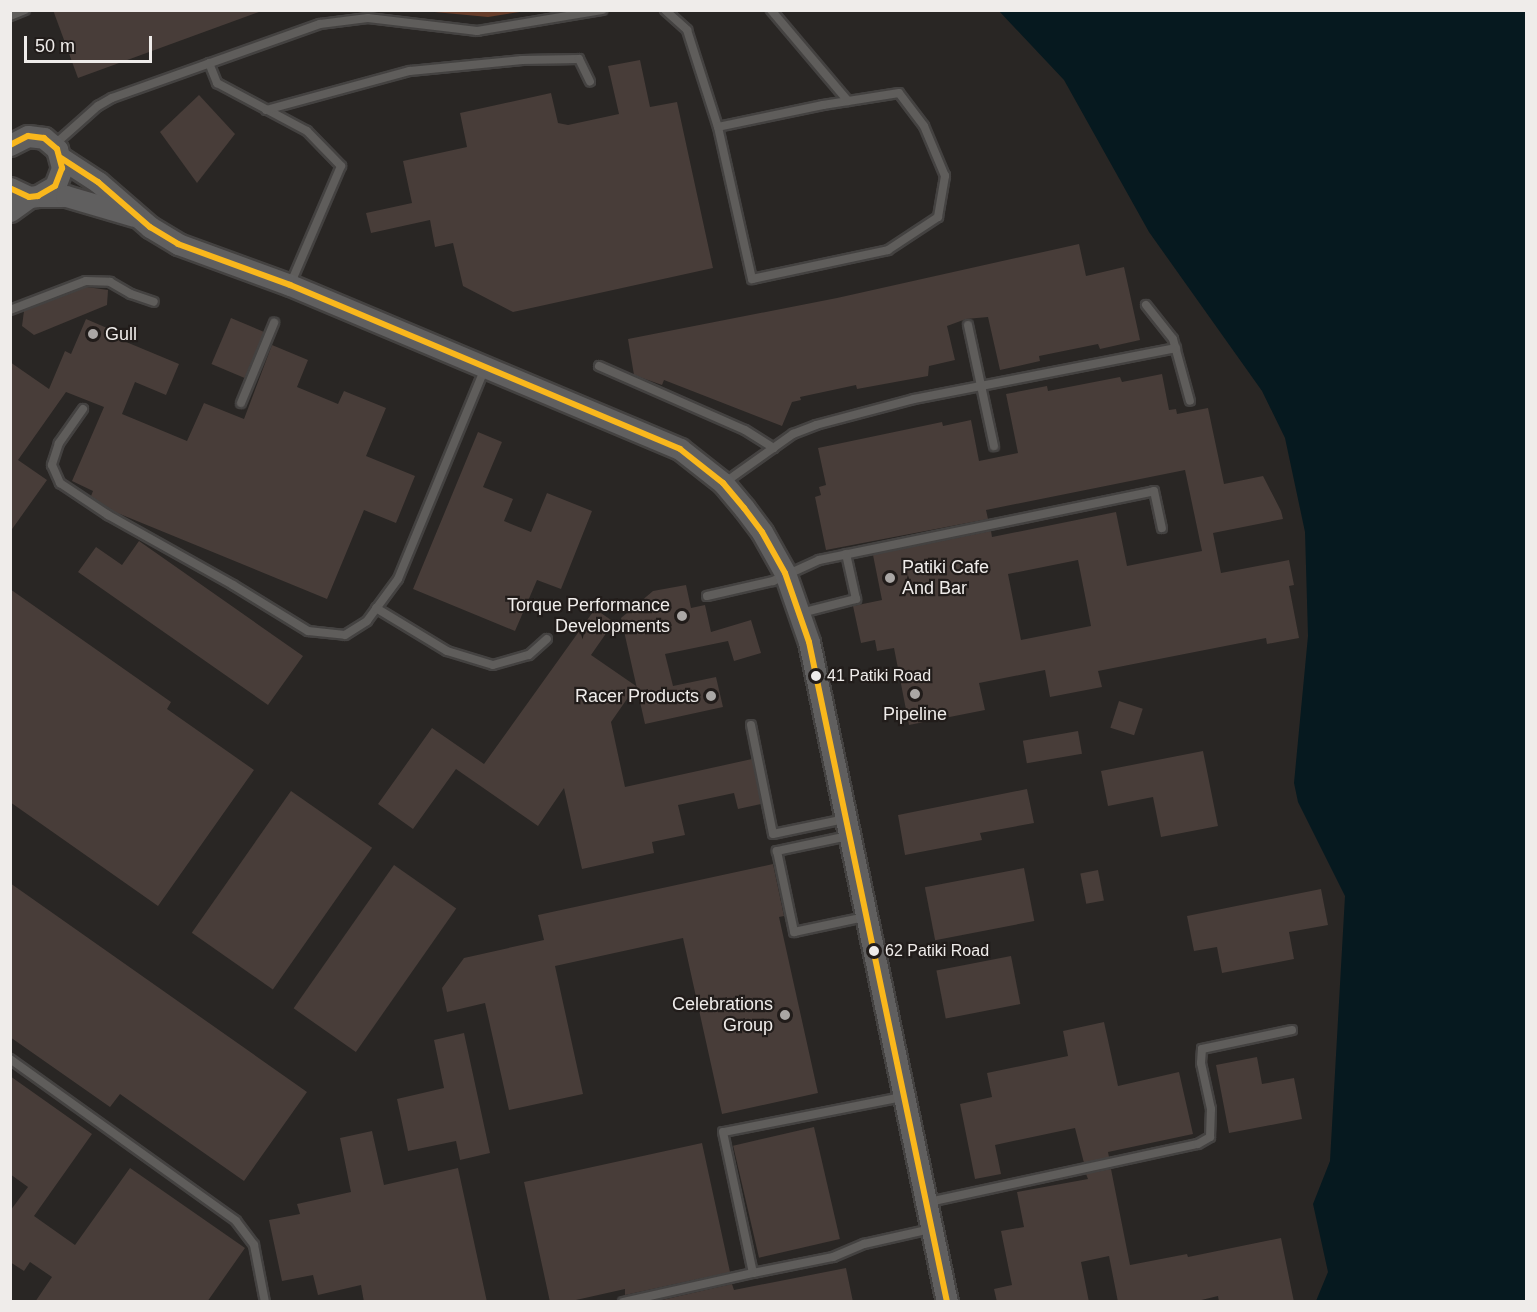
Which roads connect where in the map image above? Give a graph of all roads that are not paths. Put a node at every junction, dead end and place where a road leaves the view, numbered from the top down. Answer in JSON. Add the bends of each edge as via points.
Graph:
{"nodes":[{"id":1,"x":25,"y":10,"type":"edge"},
{"id":2,"x":602,"y":10,"type":"edge"},
{"id":3,"x":665,"y":10,"type":"edge"},
{"id":4,"x":771,"y":10,"type":"edge"},
{"id":5,"x":14,"y":13,"type":"edge"},
{"id":6,"x":209,"y":63,"type":"junction"},
{"id":7,"x":590,"y":82,"type":"dead end"},
{"id":8,"x":848,"y":100,"type":"junction"},
{"id":9,"x":266,"y":110,"type":"junction"},
{"id":10,"x":718,"y":127,"type":"junction"},
{"id":11,"x":14,"y":135,"type":"edge"},
{"id":12,"x":57,"y":152,"type":"junction"},
{"id":13,"x":26,"y":194,"type":"edge"},
{"id":14,"x":10,"y":211,"type":"edge"},
{"id":15,"x":141,"y":218,"type":"junction"},
{"id":16,"x":290,"y":285,"type":"junction"},
{"id":17,"x":154,"y":302,"type":"dead end"},
{"id":18,"x":1146,"y":305,"type":"dead end"},
{"id":19,"x":10,"y":309,"type":"edge"},
{"id":20,"x":274,"y":323,"type":"dead end"},
{"id":21,"x":968,"y":325,"type":"dead end"},
{"id":22,"x":1176,"y":348,"type":"junction"},
{"id":23,"x":599,"y":366,"type":"dead end"},
{"id":24,"x":486,"y":367,"type":"junction"},
{"id":25,"x":981,"y":386,"type":"junction"},
{"id":26,"x":1190,"y":401,"type":"dead end"},
{"id":27,"x":242,"y":403,"type":"dead end"},
{"id":28,"x":83,"y":410,"type":"dead end"},
{"id":29,"x":994,"y":446,"type":"dead end"},
{"id":30,"x":774,"y":448,"type":"junction"},
{"id":31,"x":723,"y":483,"type":"junction"},
{"id":32,"x":1162,"y":528,"type":"dead end"},
{"id":33,"x":846,"y":554,"type":"junction"},
{"id":34,"x":785,"y":573,"type":"junction"},
{"id":35,"x":706,"y":596,"type":"dead end"},
{"id":36,"x":376,"y":608,"type":"junction"},
{"id":37,"x":801,"y":614,"type":"junction"},
{"id":38,"x":548,"y":639,"type":"dead end"},
{"id":39,"x":751,"y":724,"type":"dead end"},
{"id":40,"x":848,"y":827,"type":"junction"},
{"id":41,"x":866,"y":916,"type":"junction"},
{"id":42,"x":1292,"y":1030,"type":"dead end"},
{"id":43,"x":10,"y":1059,"type":"edge"},
{"id":44,"x":905,"y":1096,"type":"junction"},
{"id":45,"x":927,"y":1203,"type":"junction"},
{"id":46,"x":933,"y":1229,"type":"junction"},
{"id":47,"x":753,"y":1273,"type":"junction"},
{"id":48,"x":265,"y":1302,"type":"edge"},
{"id":49,"x":623,"y":1302,"type":"edge"},
{"id":50,"x":947,"y":1302,"type":"edge"}],
"edges":[{"from":1,"to":5,"type":"lane"},
{"from":2,"to":6,"type":"lane","via":[[477,31],[349,19],[306,27]]},
{"from":3,"to":10,"type":"lane","via":[[687,30]]},
{"from":4,"to":8,"type":"lane"},
{"from":6,"to":9,"type":"lane","via":[[217,83]]},
{"from":6,"to":12,"type":"lane","via":[[98,105]]},
{"from":7,"to":9,"type":"lane","via":[[579,59],[522,60],[410,71]]},
{"from":8,"to":10,"type":"lane"},
{"from":8,"to":10,"type":"lane","via":[[899,93],[924,126],[945,176],[938,217],[888,250],[752,279]]},
{"from":9,"to":16,"type":"lane","via":[[307,131],[341,166]]},
{"from":11,"to":12,"type":"main road","via":[[36,136]]},
{"from":12,"to":13,"type":"main road","via":[[62,168],[55,186]]},
{"from":12,"to":15,"type":"main road"},
{"from":13,"to":14,"type":"main road"},
{"from":13,"to":15,"type":"main road","via":[[66,196]]},
{"from":15,"to":16,"type":"main road","via":[[178,244]]},
{"from":16,"to":24,"type":"main road"},
{"from":17,"to":19,"type":"lane","via":[[110,282],[86,281]]},
{"from":18,"to":22,"type":"lane"},
{"from":20,"to":27,"type":"lane"},
{"from":21,"to":25,"type":"lane"},
{"from":22,"to":25,"type":"lane"},
{"from":22,"to":26,"type":"lane"},
{"from":23,"to":30,"type":"lane","via":[[745,430]]},
{"from":24,"to":31,"type":"main road","via":[[680,449]]},
{"from":24,"to":36,"type":"lane","via":[[398,579]]},
{"from":25,"to":29,"type":"lane"},
{"from":25,"to":30,"type":"lane","via":[[810,426]]},
{"from":28,"to":36,"type":"lane","via":[[59,443],[52,465],[60,483],[70,490],[308,631],[345,635],[367,621]]},
{"from":30,"to":31,"type":"lane"},
{"from":31,"to":34,"type":"main road","via":[[762,532]]},
{"from":32,"to":33,"type":"lane","via":[[1154,491]]},
{"from":33,"to":34,"type":"lane"},
{"from":33,"to":37,"type":"lane","via":[[856,598]]},
{"from":34,"to":35,"type":"lane","via":[[773,580]]},
{"from":34,"to":37,"type":"main road"},
{"from":36,"to":38,"type":"lane","via":[[447,651],[493,665],[529,655]]},
{"from":37,"to":40,"type":"main road"},
{"from":39,"to":40,"type":"lane","via":[[772,834]]},
{"from":40,"to":41,"type":"main road"},
{"from":40,"to":41,"type":"lane","via":[[777,851],[794,932]]},
{"from":41,"to":44,"type":"main road"},
{"from":42,"to":45,"type":"lane","via":[[1202,1049],[1201,1063],[1211,1109],[1210,1137],[1198,1144]]},
{"from":43,"to":48,"type":"lane","via":[[236,1221],[254,1245]]},
{"from":44,"to":45,"type":"main road"},
{"from":44,"to":47,"type":"lane","via":[[723,1132]]},
{"from":45,"to":46,"type":"main road"},
{"from":46,"to":47,"type":"lane","via":[[864,1244],[833,1257]]},
{"from":46,"to":50,"type":"main road"},
{"from":47,"to":49,"type":"lane"}]}
